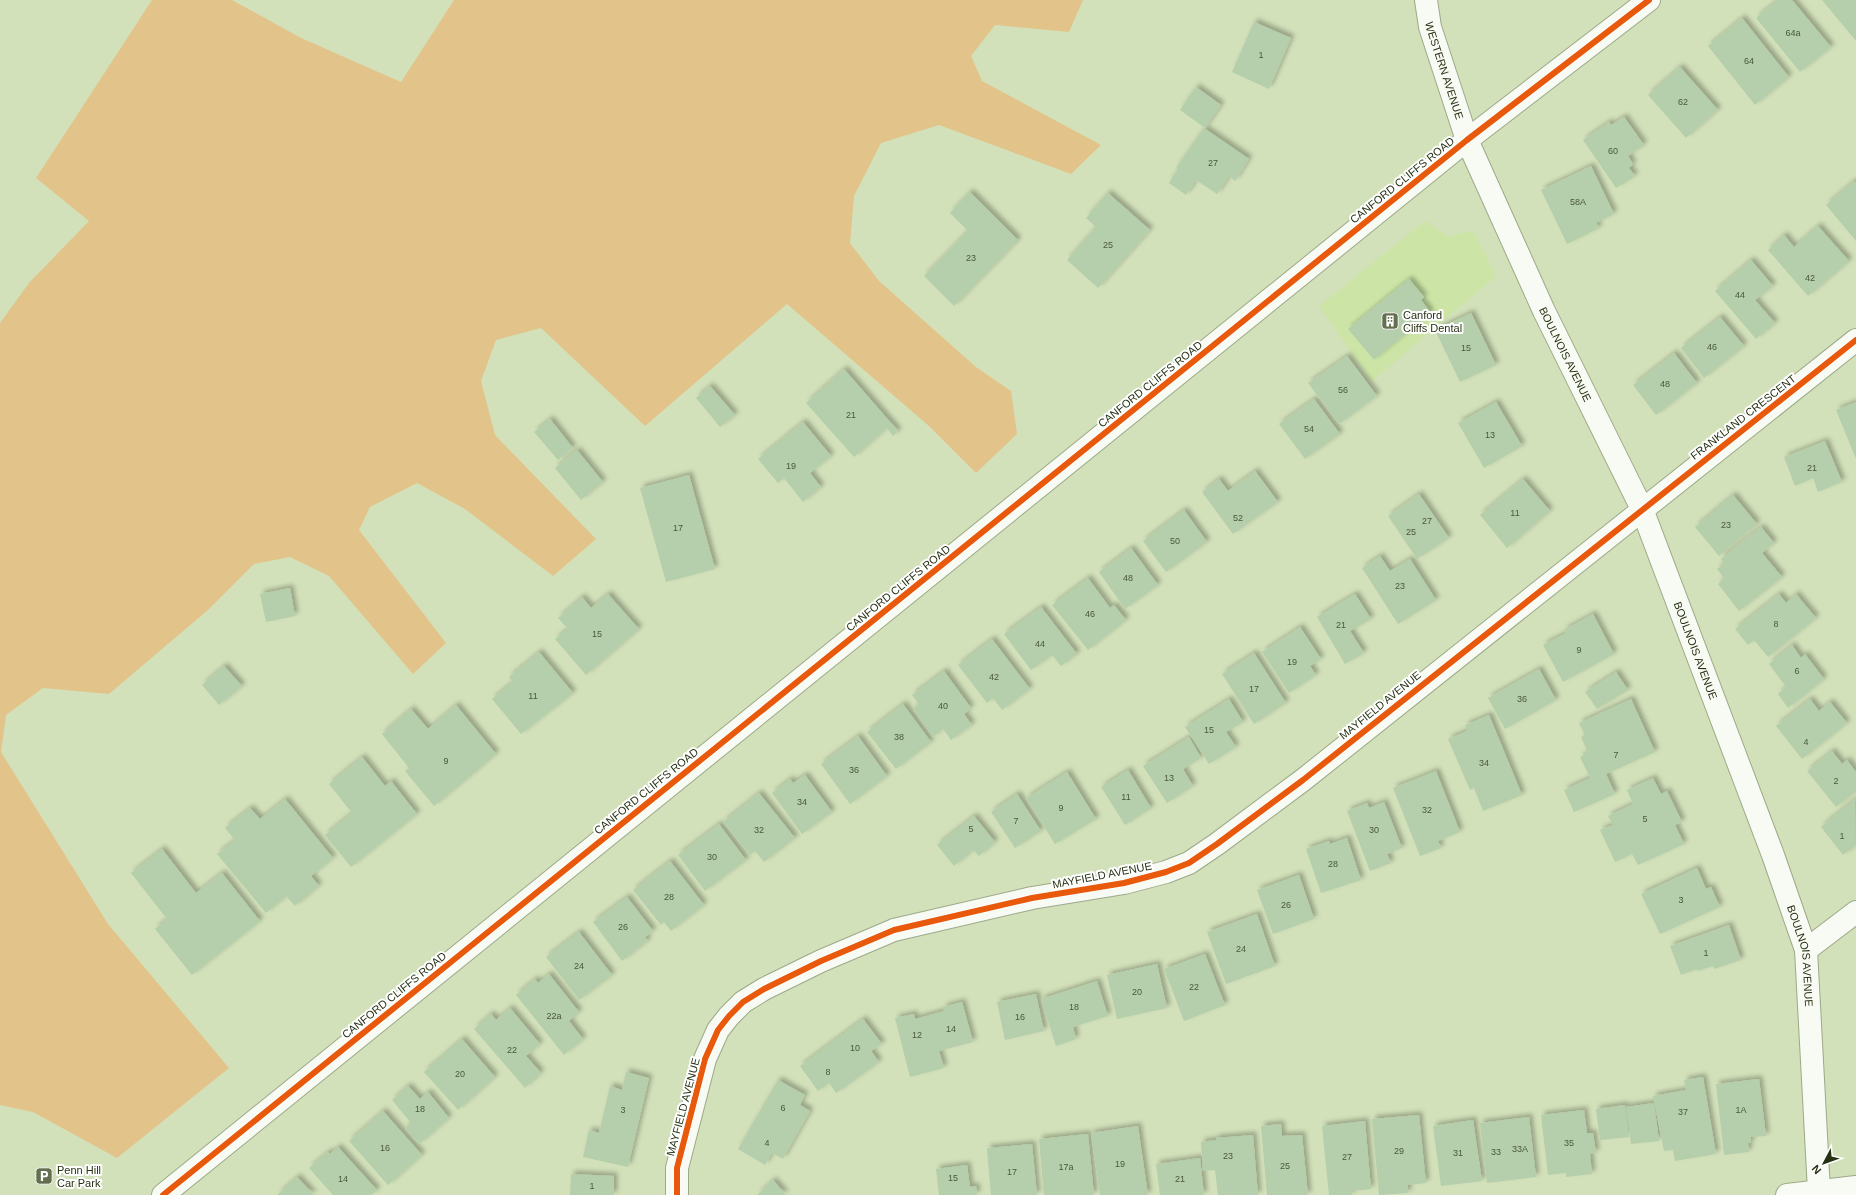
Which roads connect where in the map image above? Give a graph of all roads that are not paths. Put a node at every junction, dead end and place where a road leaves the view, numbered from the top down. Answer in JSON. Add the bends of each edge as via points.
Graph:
{"nodes":[{"id":1,"x":1426,"y":0,"type":"edge"},
{"id":2,"x":1649,"y":0,"type":"edge"},
{"id":3,"x":1468,"y":140,"type":"junction"},
{"id":4,"x":1856,"y":340,"type":"edge"},
{"id":5,"x":1642,"y":509,"type":"junction"},
{"id":6,"x":1856,"y":912,"type":"edge"},
{"id":7,"x":1806,"y":950,"type":"junction"},
{"id":8,"x":1856,"y":1187,"type":"edge"},
{"id":9,"x":1819,"y":1191,"type":"junction"},
{"id":10,"x":163,"y":1195,"type":"edge"},
{"id":11,"x":677,"y":1195,"type":"edge"},
{"id":12,"x":1787,"y":1195,"type":"edge"}],
"edges":[{"from":1,"to":3,"type":"street","name":"WESTERN AVENUE","via":[[1430,27]]},
{"from":2,"to":3,"type":"street","name":"CANFORD CLIFFS ROAD"},
{"from":3,"to":5,"type":"street","name":"BOULNOIS AVENUE","via":[[1544,310]]},
{"from":3,"to":10,"type":"street","name":"CANFORD CLIFFS ROAD"},
{"from":4,"to":5,"type":"street","name":"FRANKLAND CRESCENT"},
{"from":5,"to":7,"type":"street","name":"BOULNOIS AVENUE"},
{"from":5,"to":11,"type":"street","name":"MAYFIELD AVENUE","via":[[1303,780],[1188,863],[1166,872],[1124,883],[1032,898],[894,930],[778,982],[743,1002],[718,1030],[705,1059],[677,1168]]},
{"from":6,"to":7,"type":"street"},
{"from":7,"to":9,"type":"street","name":"BOULNOIS AVENUE"},
{"from":8,"to":9,"type":"street"},
{"from":9,"to":12,"type":"street"}]}
